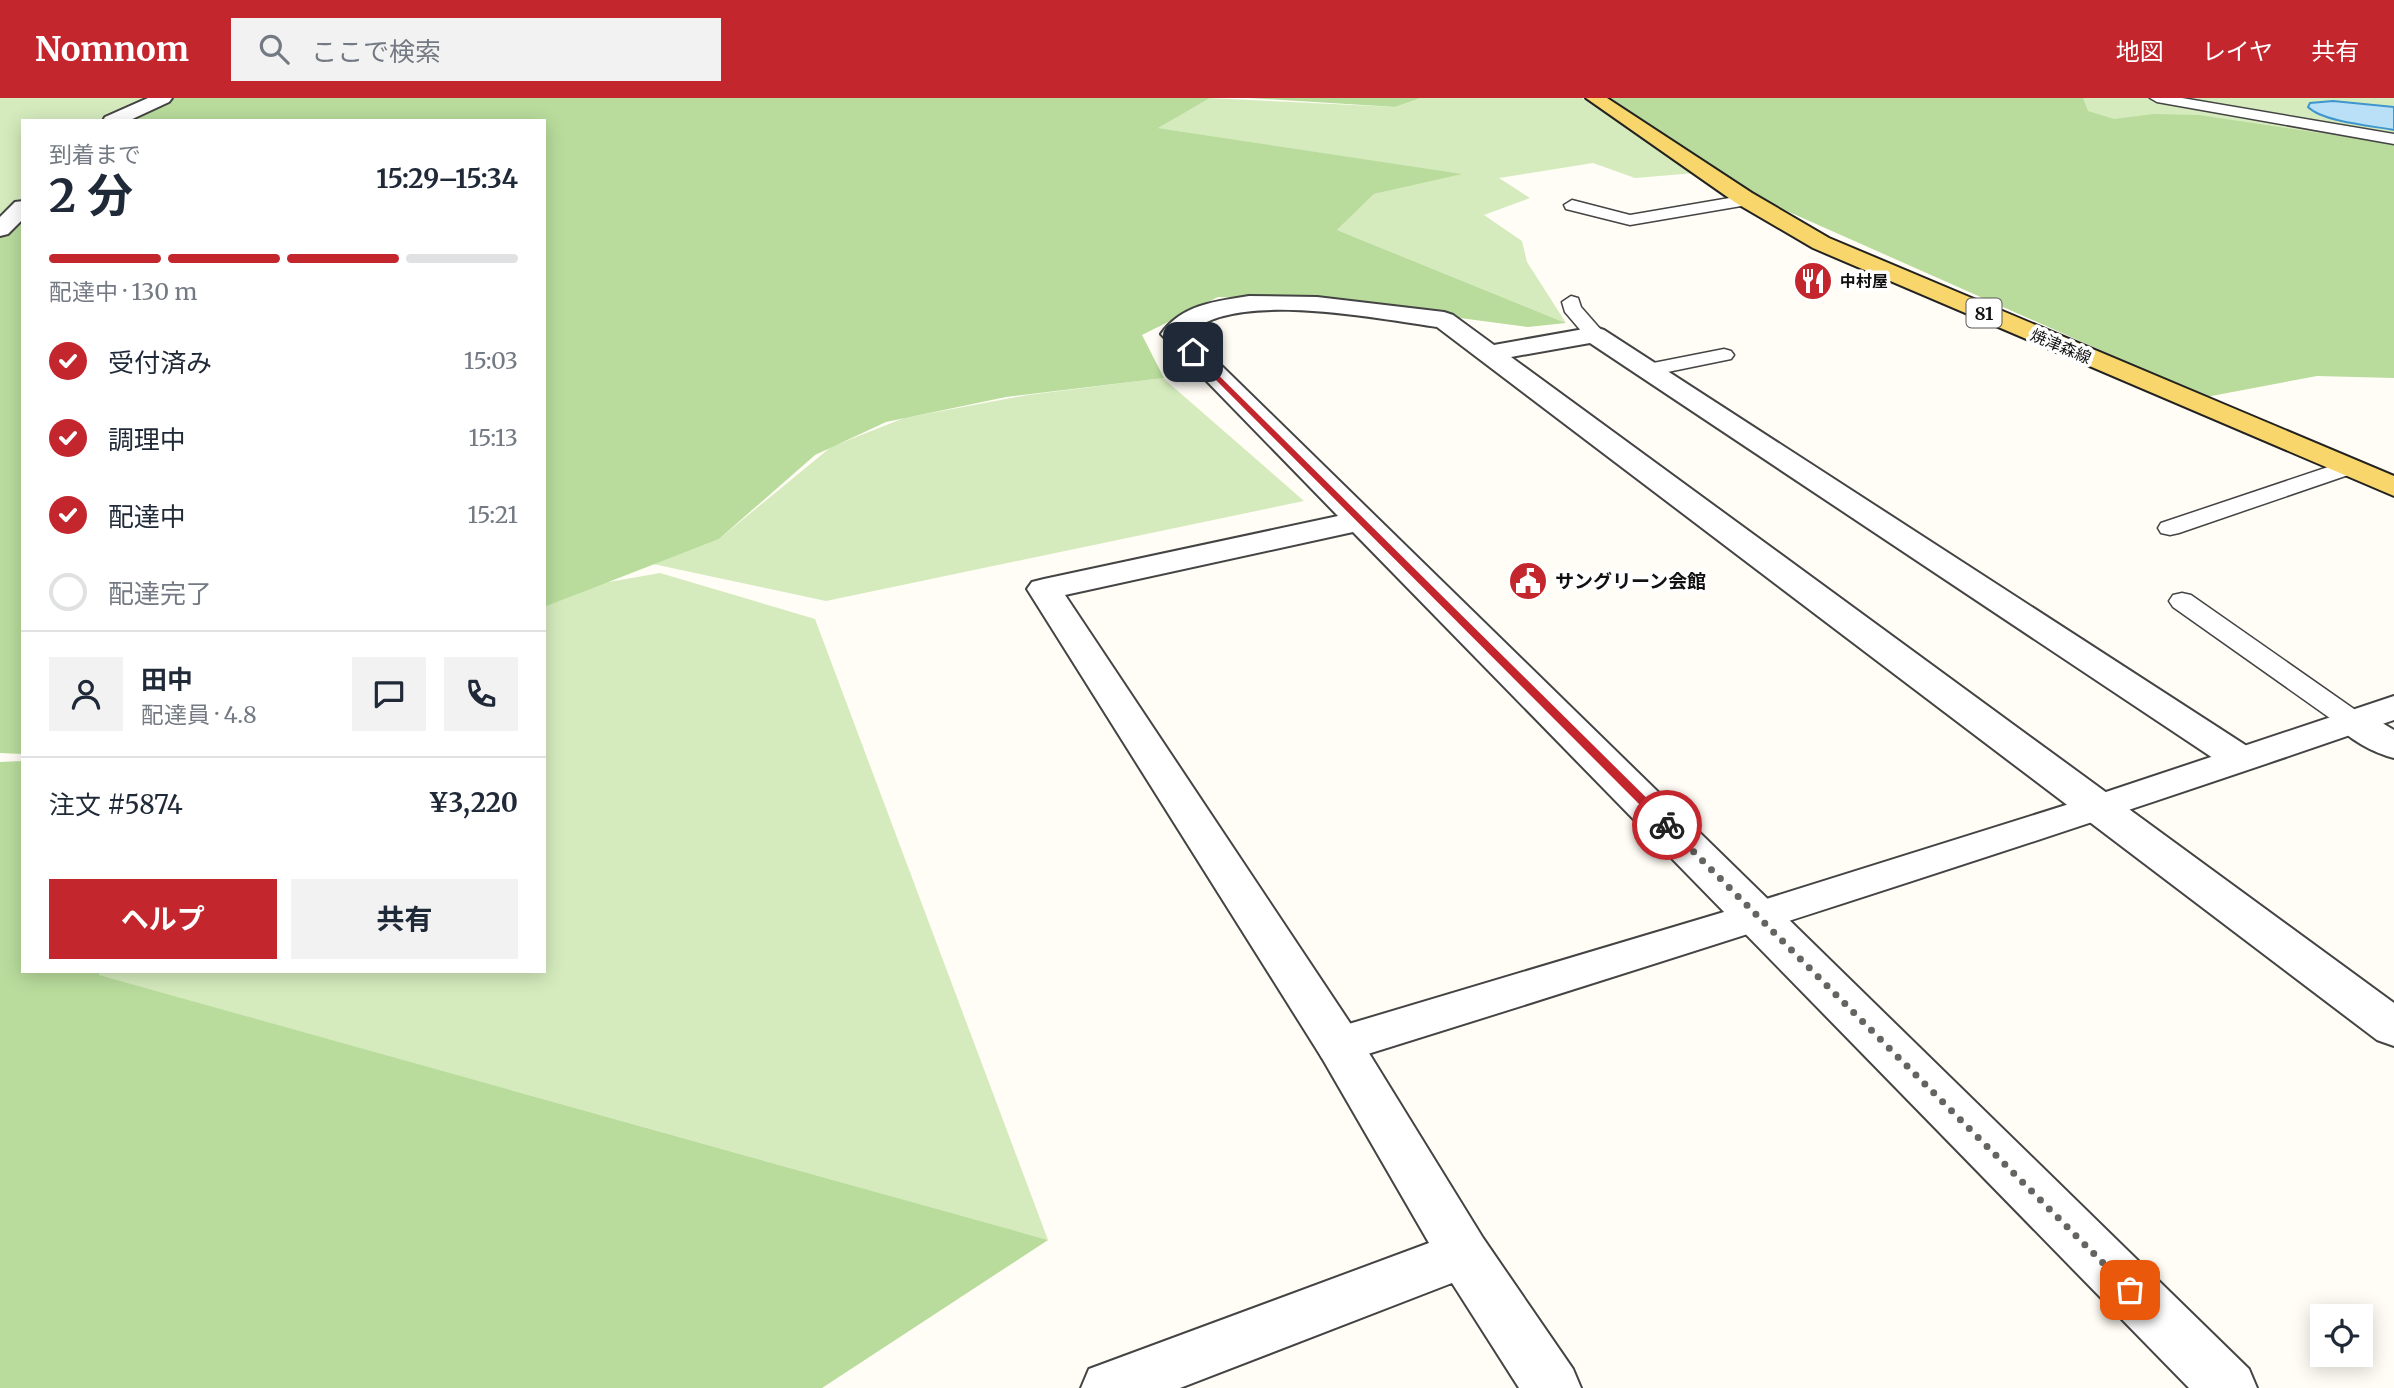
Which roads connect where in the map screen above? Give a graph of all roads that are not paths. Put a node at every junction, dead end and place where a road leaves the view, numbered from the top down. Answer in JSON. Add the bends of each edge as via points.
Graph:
{"nodes":[{"id":1,"x":163,"y":98,"type":"edge"},
{"id":2,"x":1595,"y":98,"type":"edge"},
{"id":3,"x":2157,"y":98,"type":"edge"},
{"id":4,"x":116,"y":119,"type":"edge"},
{"id":5,"x":2394,"y":139,"type":"edge"},
{"id":6,"x":1747,"y":200,"type":"junction"},
{"id":7,"x":1572,"y":205,"type":"dead end"},
{"id":8,"x":21,"y":209,"type":"edge"},
{"id":9,"x":0,"y":229,"type":"edge"},
{"id":10,"x":1571,"y":302,"type":"dead end"},
{"id":11,"x":1595,"y":335,"type":"junction"},
{"id":12,"x":1491,"y":353,"type":"junction"},
{"id":13,"x":1724,"y":355,"type":"dead end"},
{"id":14,"x":1648,"y":370,"type":"junction"},
{"id":15,"x":2349,"y":467,"type":"junction"},
{"id":16,"x":2394,"y":487,"type":"edge"},
{"id":17,"x":1361,"y":521,"type":"junction"},
{"id":18,"x":2170,"y":528,"type":"dead end"},
{"id":19,"x":2182,"y":601,"type":"dead end"},
{"id":20,"x":2394,"y":707,"type":"edge"},
{"id":21,"x":2354,"y":722,"type":"junction"},
{"id":22,"x":2394,"y":746,"type":"edge"},
{"id":23,"x":2239,"y":758,"type":"junction"},
{"id":24,"x":2099,"y":808,"type":"junction"},
{"id":25,"x":1760,"y":917,"type":"junction"},
{"id":26,"x":2394,"y":1028,"type":"edge"},
{"id":27,"x":1339,"y":1045,"type":"junction"},
{"id":28,"x":1464,"y":1254,"type":"junction"},
{"id":29,"x":1110,"y":1388,"type":"edge"},
{"id":30,"x":1552,"y":1388,"type":"edge"},
{"id":31,"x":2228,"y":1388,"type":"edge"}],
"edges":[{"from":1,"to":4,"type":"street"},
{"from":2,"to":6,"type":"main road","name":"焼津森線","number":"81"},
{"from":3,"to":5,"type":"lane"},
{"from":6,"to":7,"type":"lane","via":[[1630,220]]},
{"from":6,"to":15,"type":"main road","name":"焼津森線","number":"81","via":[[1821,243]]},
{"from":8,"to":9,"type":"street"},
{"from":10,"to":11,"type":"lane"},
{"from":11,"to":12,"type":"street"},
{"from":11,"to":14,"type":"street"},
{"from":12,"to":17,"type":"street","via":[[1444,320],[1300,303],[1231,305],[1194,316],[1174,334]]},
{"from":12,"to":24,"type":"street"},
{"from":13,"to":14,"type":"lane"},
{"from":14,"to":23,"type":"street"},
{"from":15,"to":16,"type":"main road","name":"焼津森線","number":"81"},
{"from":15,"to":18,"type":"lane"},
{"from":17,"to":25,"type":"street"},
{"from":17,"to":27,"type":"street","via":[[1044,589]]},
{"from":19,"to":21,"type":"lane"},
{"from":20,"to":21,"type":"street"},
{"from":21,"to":22,"type":"street"},
{"from":21,"to":23,"type":"street"},
{"from":23,"to":24,"type":"street"},
{"from":24,"to":25,"type":"street"},
{"from":24,"to":26,"type":"street"},
{"from":25,"to":27,"type":"street"},
{"from":25,"to":31,"type":"street"},
{"from":27,"to":28,"type":"street"},
{"from":28,"to":29,"type":"street"},
{"from":28,"to":30,"type":"street"}]}
